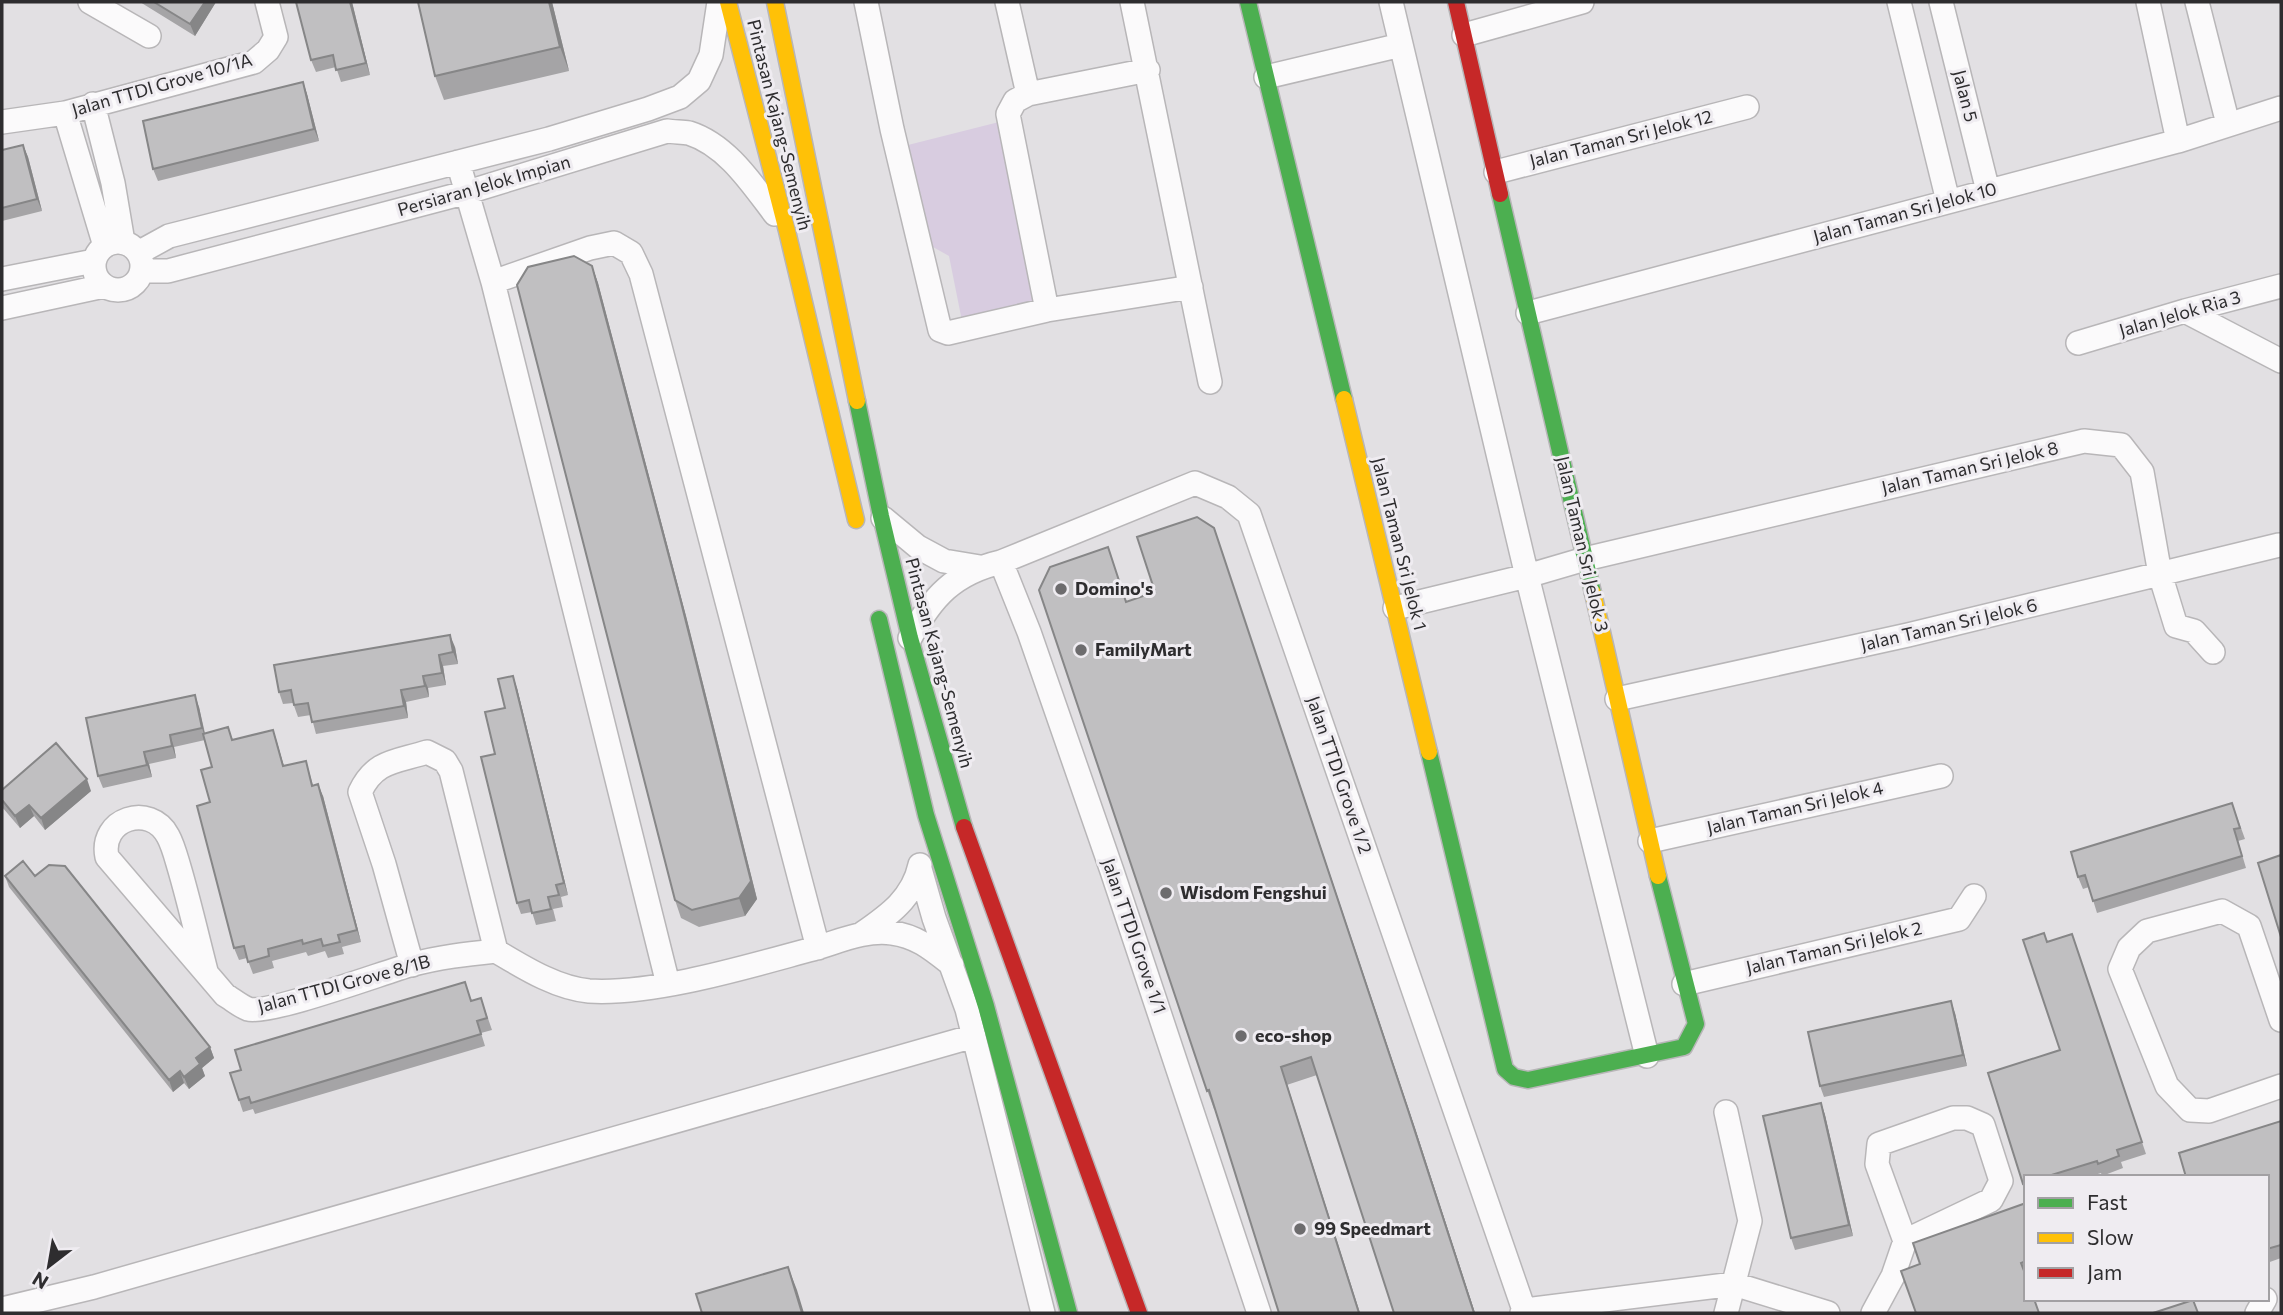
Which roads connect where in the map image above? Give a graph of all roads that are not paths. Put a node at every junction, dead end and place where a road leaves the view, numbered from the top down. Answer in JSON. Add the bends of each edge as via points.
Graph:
{"nodes":[{"id":1,"x":90,"y":2,"type":"edge"},
{"id":2,"x":267,"y":2,"type":"edge"},
{"id":3,"x":719,"y":2,"type":"edge"},
{"id":4,"x":728,"y":2,"type":"edge"},
{"id":5,"x":775,"y":2,"type":"edge"},
{"id":6,"x":866,"y":2,"type":"edge"},
{"id":7,"x":1007,"y":2,"type":"edge"},
{"id":8,"x":1132,"y":2,"type":"edge"},
{"id":9,"x":1248,"y":2,"type":"edge"},
{"id":10,"x":1391,"y":2,"type":"edge"},
{"id":11,"x":1456,"y":2,"type":"edge"},
{"id":12,"x":1582,"y":2,"type":"edge"},
{"id":13,"x":1899,"y":2,"type":"edge"},
{"id":14,"x":1941,"y":2,"type":"edge"},
{"id":15,"x":2148,"y":2,"type":"edge"},
{"id":16,"x":2197,"y":2,"type":"edge"},
{"id":17,"x":1464,"y":35,"type":"junction"},
{"id":18,"x":149,"y":36,"type":"dead end"},
{"id":19,"x":1401,"y":45,"type":"junction"},
{"id":20,"x":1148,"y":70,"type":"junction"},
{"id":21,"x":1266,"y":77,"type":"junction"},
{"id":22,"x":1028,"y":93,"type":"junction"},
{"id":23,"x":93,"y":104,"type":"junction"},
{"id":24,"x":1747,"y":107,"type":"dead end"},
{"id":25,"x":2281,"y":108,"type":"edge"},
{"id":26,"x":65,"y":113,"type":"junction"},
{"id":27,"x":2,"y":122,"type":"edge"},
{"id":28,"x":2228,"y":124,"type":"junction"},
{"id":29,"x":2178,"y":141,"type":"junction"},
{"id":30,"x":458,"y":162,"type":"junction"},
{"id":31,"x":1496,"y":172,"type":"junction"},
{"id":32,"x":1988,"y":191,"type":"junction"},
{"id":33,"x":468,"y":192,"type":"junction"},
{"id":34,"x":1948,"y":201,"type":"junction"},
{"id":35,"x":787,"y":230,"type":"junction"},
{"id":36,"x":120,"y":254,"type":"junction"},
{"id":37,"x":2,"y":279,"type":"edge"},
{"id":38,"x":493,"y":282,"type":"junction"},
{"id":39,"x":104,"y":286,"type":"junction"},
{"id":40,"x":2281,"y":286,"type":"edge"},
{"id":41,"x":1191,"y":287,"type":"junction"},
{"id":42,"x":2,"y":308,"type":"edge"},
{"id":43,"x":1047,"y":310,"type":"junction"},
{"id":44,"x":2185,"y":311,"type":"junction"},
{"id":45,"x":1528,"y":313,"type":"junction"},
{"id":46,"x":2078,"y":343,"type":"dead end"},
{"id":47,"x":2281,"y":360,"type":"edge"},
{"id":48,"x":1210,"y":382,"type":"dead end"},
{"id":49,"x":881,"y":516,"type":"junction"},
{"id":50,"x":858,"y":530,"type":"dead end"},
{"id":51,"x":2279,"y":545,"type":"dead end"},
{"id":52,"x":1585,"y":559,"type":"junction"},
{"id":53,"x":990,"y":564,"type":"junction"},
{"id":54,"x":2160,"y":575,"type":"junction"},
{"id":55,"x":1527,"y":576,"type":"junction"},
{"id":56,"x":874,"y":598,"type":"dead end"},
{"id":57,"x":1395,"y":608,"type":"junction"},
{"id":58,"x":911,"y":638,"type":"junction"},
{"id":59,"x":2213,"y":652,"type":"dead end"},
{"id":60,"x":1618,"y":699,"type":"junction"},
{"id":61,"x":1941,"y":776,"type":"dead end"},
{"id":62,"x":926,"y":816,"type":"junction"},
{"id":63,"x":1650,"y":841,"type":"junction"},
{"id":64,"x":920,"y":869,"type":"junction"},
{"id":65,"x":1974,"y":896,"type":"dead end"},
{"id":66,"x":860,"y":935,"type":"junction"},
{"id":67,"x":818,"y":948,"type":"junction"},
{"id":68,"x":496,"y":951,"type":"junction"},
{"id":69,"x":412,"y":965,"type":"junction"},
{"id":70,"x":952,"y":965,"type":"junction"},
{"id":71,"x":206,"y":971,"type":"junction"},
{"id":72,"x":668,"y":984,"type":"junction"},
{"id":73,"x":1684,"y":984,"type":"junction"},
{"id":74,"x":2281,"y":1020,"type":"edge"},
{"id":75,"x":974,"y":1037,"type":"junction"},
{"id":76,"x":1647,"y":1056,"type":"junction"},
{"id":77,"x":1528,"y":1080,"type":"joint"},
{"id":78,"x":2281,"y":1086,"type":"edge"},
{"id":79,"x":1726,"y":1112,"type":"dead end"},
{"id":80,"x":1905,"y":1241,"type":"junction"},
{"id":81,"x":1734,"y":1284,"type":"junction"},
{"id":82,"x":2,"y":1309,"type":"edge"},
{"id":83,"x":1523,"y":1312,"type":"edge"},
{"id":84,"x":1044,"y":1313,"type":"edge"},
{"id":85,"x":1069,"y":1313,"type":"edge"},
{"id":86,"x":1139,"y":1313,"type":"edge"},
{"id":87,"x":1259,"y":1313,"type":"edge"},
{"id":88,"x":1726,"y":1313,"type":"edge"},
{"id":89,"x":1828,"y":1313,"type":"edge"},
{"id":90,"x":1873,"y":1313,"type":"edge"}],
"edges":[{"from":1,"to":18,"type":"street"},
{"from":2,"to":23,"type":"street","name":"Jalan TTDI Grove 10/1A","via":[[276,37],[254,62]]},
{"from":3,"to":30,"type":"street","name":"Persiaran Jelok Impian","via":[[711,55],[699,81],[680,97]]},
{"from":4,"to":35,"type":"main road","name":"Pintasan Kajang-Semenyih"},
{"from":5,"to":49,"type":"main road","name":"Pintasan Kajang-Semenyih"},
{"from":6,"to":43,"type":"street","via":[[940,330],[948,333]]},
{"from":7,"to":22,"type":"street"},
{"from":8,"to":20,"type":"street"},
{"from":9,"to":21,"type":"main road","name":"Jalan Taman Sri Jelok 1"},
{"from":10,"to":19,"type":"street"},
{"from":11,"to":17,"type":"main road","name":"Jalan Taman Sri Jelok 3"},
{"from":12,"to":17,"type":"street"},
{"from":13,"to":34,"type":"street"},
{"from":14,"to":32,"type":"street","name":"Jalan 5"},
{"from":15,"to":29,"type":"street"},
{"from":16,"to":28,"type":"street"},
{"from":17,"to":31,"type":"main road","name":"Jalan Taman Sri Jelok 3"},
{"from":19,"to":21,"type":"street"},
{"from":19,"to":55,"type":"street"},
{"from":20,"to":22,"type":"street"},
{"from":20,"to":41,"type":"street"},
{"from":21,"to":57,"type":"main road","name":"Jalan Taman Sri Jelok 1"},
{"from":22,"to":43,"type":"street","via":[[1015,101],[1008,114]]},
{"from":23,"to":26,"type":"street","name":"Jalan TTDI Grove 10/1A"},
{"from":23,"to":36,"type":"street","via":[[113,183]]},
{"from":24,"to":31,"type":"street","name":"Jalan Taman Sri Jelok 12"},
{"from":25,"to":28,"type":"street","name":"Jalan Taman Sri Jelok 10"},
{"from":26,"to":27,"type":"street","name":"Jalan TTDI Grove 10/1A"},
{"from":26,"to":36,"type":"street"},
{"from":28,"to":29,"type":"street","name":"Jalan Taman Sri Jelok 10"},
{"from":29,"to":32,"type":"street","name":"Jalan Taman Sri Jelok 10"},
{"from":30,"to":33,"type":"street"},
{"from":30,"to":36,"type":"street","name":"Persiaran Jelok Impian","via":[[169,236]]},
{"from":31,"to":45,"type":"main road","name":"Jalan Taman Sri Jelok 3"},
{"from":32,"to":34,"type":"street","name":"Jalan Taman Sri Jelok 10"},
{"from":33,"to":35,"type":"street","name":"Persiaran Jelok Impian","via":[[667,131],[688,133],[727,156]]},
{"from":33,"to":36,"type":"street","name":"Persiaran Jelok Impian","via":[[168,271]]},
{"from":33,"to":38,"type":"street"},
{"from":34,"to":45,"type":"street","name":"Jalan Taman Sri Jelok 10"},
{"from":35,"to":50,"type":"main road","name":"Pintasan Kajang-Semenyih"},
{"from":36,"to":37,"type":"street","name":"Persiaran Jelok Impian"},
{"from":36,"to":39,"type":"street","via":[[94,270]]},
{"from":36,"to":39,"type":"street","via":[[138,280],[122,290]]},
{"from":38,"to":67,"type":"street","via":[[590,248],[614,243],[631,253],[641,274]]},
{"from":38,"to":72,"type":"street"},
{"from":39,"to":42,"type":"street"},
{"from":40,"to":44,"type":"street","name":"Jalan Jelok Ria 3"},
{"from":41,"to":43,"type":"street"},
{"from":41,"to":48,"type":"street"},
{"from":44,"to":46,"type":"street","name":"Jalan Jelok Ria 3"},
{"from":44,"to":47,"type":"street"},
{"from":45,"to":52,"type":"main road","name":"Jalan Taman Sri Jelok 3"},
{"from":49,"to":53,"type":"street","via":[[918,547],[944,561]]},
{"from":49,"to":58,"type":"main road","name":"Pintasan Kajang-Semenyih"},
{"from":51,"to":54,"type":"street","name":"Jalan Taman Sri Jelok 6"},
{"from":52,"to":54,"type":"street","name":"Jalan Taman Sri Jelok 8","via":[[2084,441],[2121,445],[2142,472]]},
{"from":52,"to":55,"type":"street","name":"Jalan Taman Sri Jelok 8"},
{"from":52,"to":60,"type":"main road","name":"Jalan Taman Sri Jelok 3"},
{"from":53,"to":58,"type":"street","via":[[945,588],[925,610]]},
{"from":53,"to":83,"type":"street","name":"Jalan TTDI Grove 1/2","via":[[1195,483],[1228,497],[1249,514]]},
{"from":53,"to":87,"type":"street","name":"Jalan TTDI Grove 1/1","via":[[1029,632]]},
{"from":54,"to":59,"type":"street","name":"Jalan Taman Sri Jelok 8","via":[[2176,626],[2194,631]]},
{"from":54,"to":60,"type":"street","name":"Jalan Taman Sri Jelok 6"},
{"from":55,"to":57,"type":"street","name":"Jalan Taman Sri Jelok 8"},
{"from":55,"to":76,"type":"street"},
{"from":56,"to":62,"type":"main road"},
{"from":57,"to":77,"type":"main road","name":"Jalan Taman Sri Jelok 1","via":[[1505,1069]]},
{"from":58,"to":86,"type":"main road","name":"Pintasan Kajang-Semenyih","via":[[959,811]]},
{"from":60,"to":63,"type":"main road","name":"Jalan Taman Sri Jelok 3"},
{"from":61,"to":63,"type":"street","name":"Jalan Taman Sri Jelok 4"},
{"from":62,"to":64,"type":"street"},
{"from":62,"to":85,"type":"main road","via":[[986,1006]]},
{"from":63,"to":73,"type":"main road","name":"Jalan Taman Sri Jelok 3"},
{"from":64,"to":66,"type":"street","via":[[894,911]]},
{"from":64,"to":70,"type":"street"},
{"from":65,"to":73,"type":"street","name":"Jalan Taman Sri Jelok 2","via":[[1959,919]]},
{"from":66,"to":67,"type":"street"},
{"from":66,"to":70,"type":"street","via":[[890,932],[912,937]]},
{"from":67,"to":72,"type":"street"},
{"from":68,"to":69,"type":"street","name":"Jalan TTDI Grove 8/1B"},
{"from":68,"to":69,"type":"street","via":[[451,771],[445,761],[427,752],[377,767],[360,792]]},
{"from":68,"to":72,"type":"street","via":[[571,988],[607,991]]},
{"from":69,"to":71,"type":"street","name":"Jalan TTDI Grove 8/1B","via":[[272,1007],[249,1009],[225,995]]},
{"from":70,"to":75,"type":"street"},
{"from":71,"to":71,"type":"street","name":"Jalan TTDI Grove 8/1B","via":[[107,857],[109,833],[118,824],[144,817],[170,838]]},
{"from":73,"to":76,"type":"main road","name":"Jalan Taman Sri Jelok 3","via":[[1696,1024],[1685,1047]]},
{"from":74,"to":78,"type":"street","via":[[2249,926],[2222,911],[2147,931],[2129,948],[2120,969],[2167,1086],[2190,1110],[2209,1111]]},
{"from":75,"to":82,"type":"street","via":[[94,1287]]},
{"from":75,"to":84,"type":"street"},
{"from":76,"to":77,"type":"main road","name":"Jalan Taman Sri Jelok 3"},
{"from":79,"to":81,"type":"street","via":[[1750,1221]]},
{"from":80,"to":80,"type":"street","via":[[1991,1200],[2001,1181],[1983,1125],[1953,1118],[1879,1144],[1877,1164]]},
{"from":80,"to":90,"type":"street"},
{"from":81,"to":83,"type":"street"},
{"from":81,"to":88,"type":"street"},
{"from":81,"to":89,"type":"street"}]}
